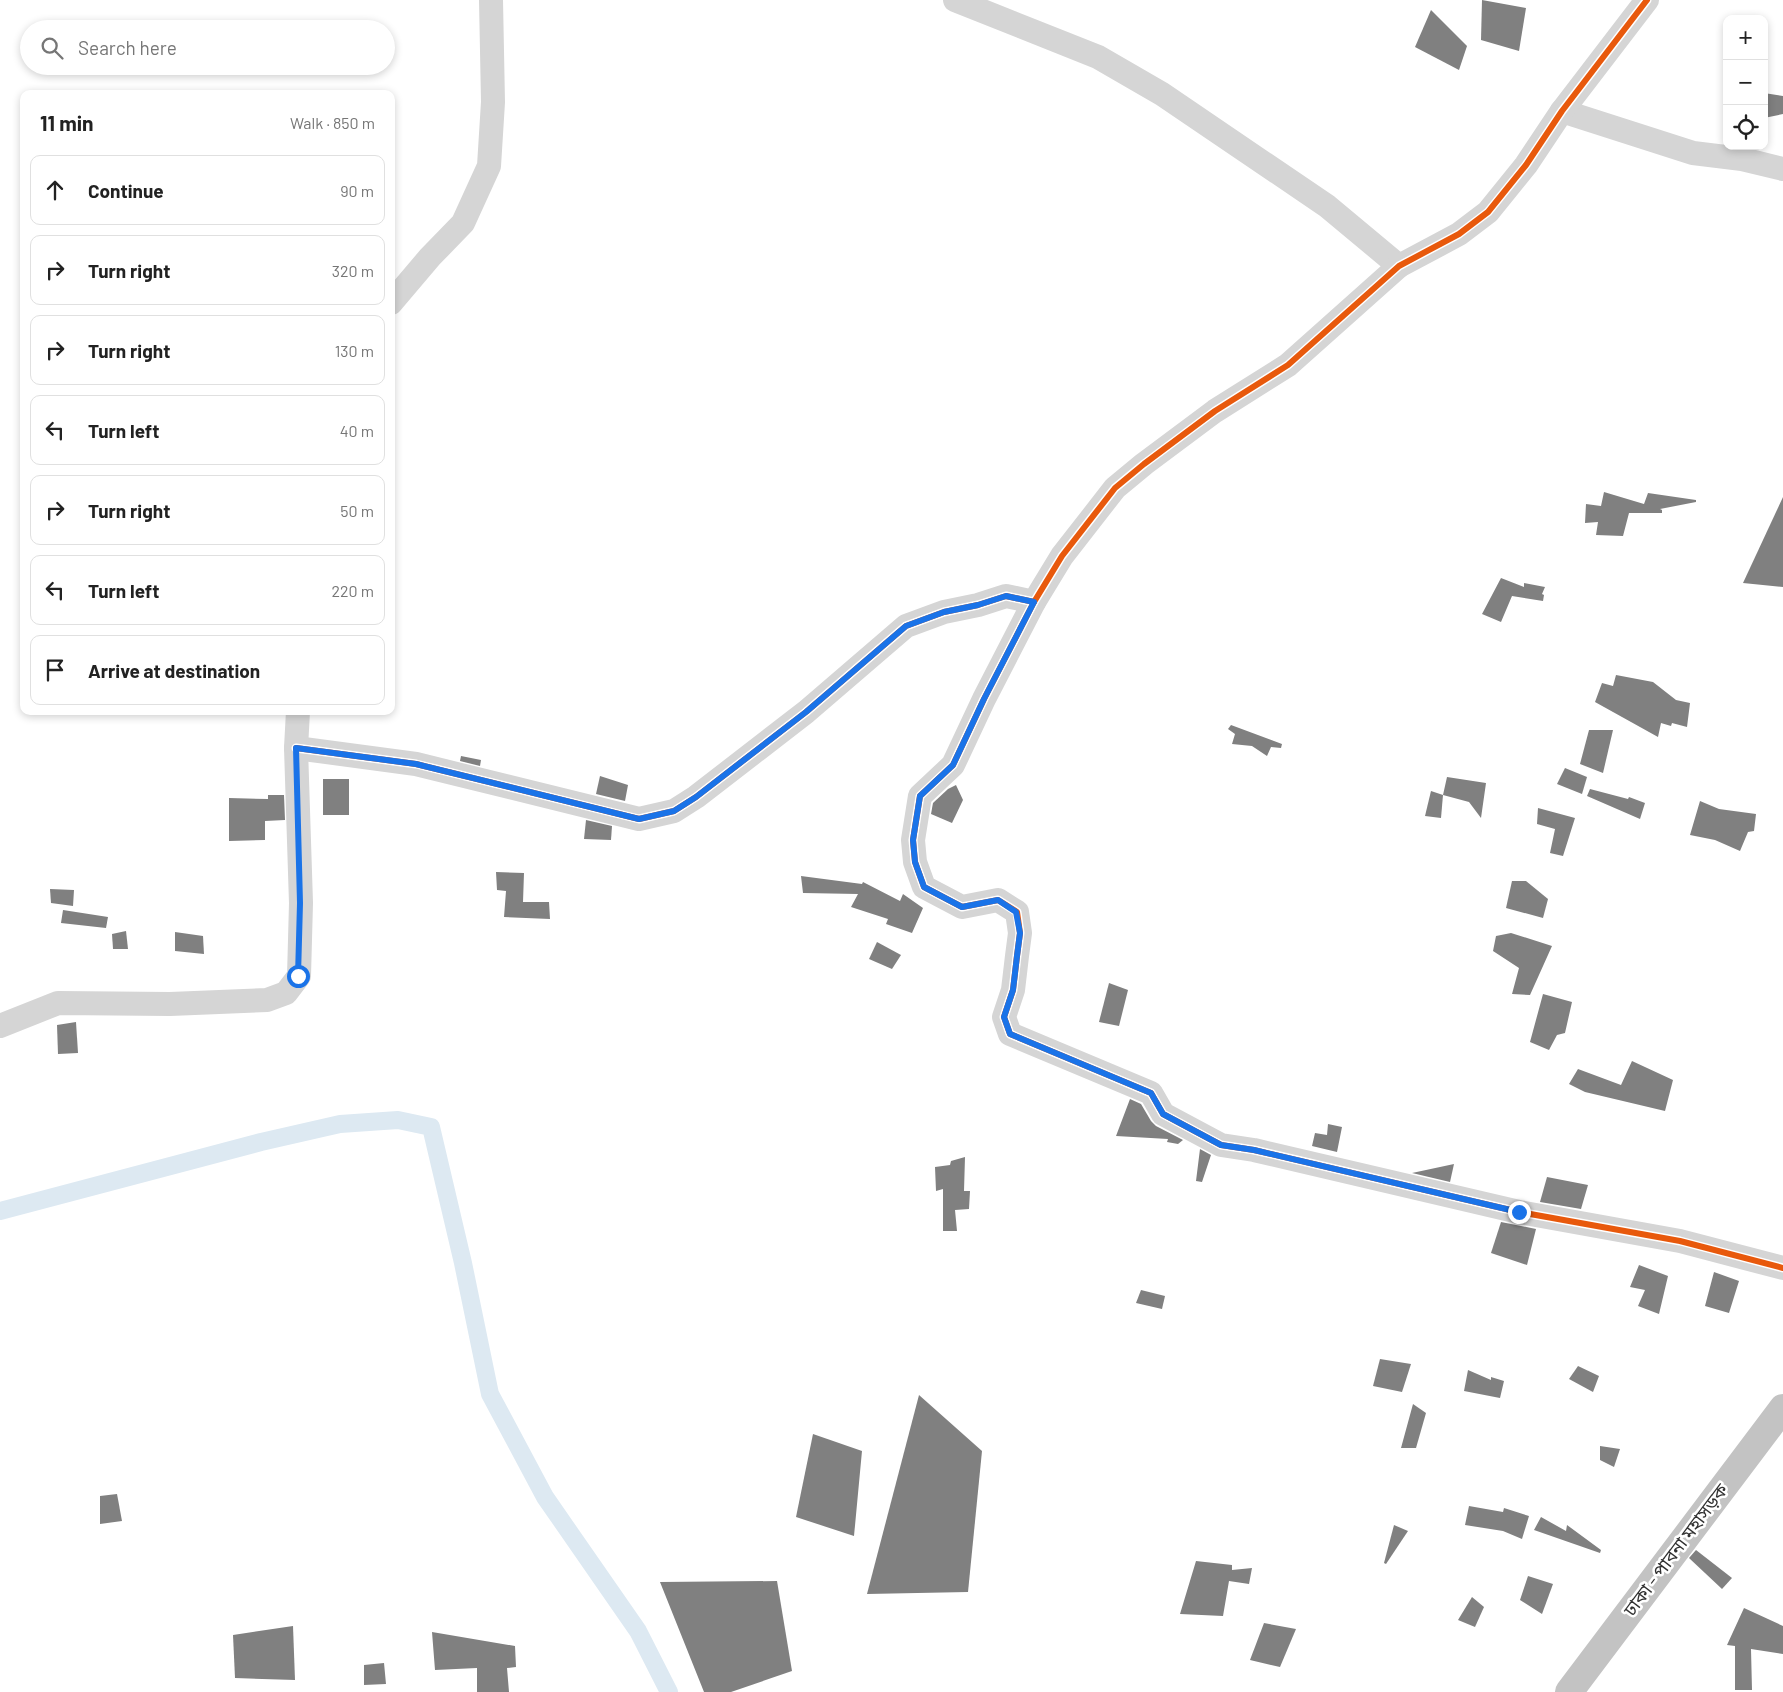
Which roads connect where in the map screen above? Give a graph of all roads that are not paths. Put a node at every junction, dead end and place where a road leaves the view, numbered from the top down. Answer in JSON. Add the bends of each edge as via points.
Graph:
{"nodes":[{"id":1,"x":490,"y":0,"type":"edge"},
{"id":2,"x":955,"y":0,"type":"edge"},
{"id":3,"x":1647,"y":0,"type":"edge"},
{"id":4,"x":1562,"y":111,"type":"junction"},
{"id":5,"x":1783,"y":169,"type":"edge"},
{"id":6,"x":1399,"y":266,"type":"junction"},
{"id":7,"x":395,"y":298,"type":"edge"},
{"id":8,"x":1034,"y":602,"type":"junction"},
{"id":9,"x":298,"y":715,"type":"edge"},
{"id":10,"x":296,"y":748,"type":"junction"},
{"id":11,"x":0,"y":1026,"type":"edge"},
{"id":12,"x":1783,"y":1268,"type":"edge"},
{"id":13,"x":1783,"y":1408,"type":"edge"},
{"id":14,"x":1568,"y":1692,"type":"edge"}],
"edges":[{"from":1,"to":7,"type":"street","via":[[493,102],[489,166],[463,223]]},
{"from":2,"to":6,"type":"street","via":[[1098,57],[1162,94],[1327,206]]},
{"from":3,"to":4,"type":"street"},
{"from":4,"to":5,"type":"street","via":[[1693,153],[1742,159]]},
{"from":4,"to":6,"type":"street","via":[[1526,165],[1488,212],[1459,234]]},
{"from":6,"to":8,"type":"street","via":[[1288,365],[1215,411],[1115,488],[1062,556]]},
{"from":8,"to":10,"type":"street","via":[[1006,596],[906,626],[806,712],[696,797],[674,811],[639,819],[416,764]]},
{"from":8,"to":12,"type":"street","via":[[953,765],[920,796],[913,840],[915,862],[924,887],[962,907],[998,900],[1016,912],[1020,933],[1013,990],[1004,1017],[1010,1034],[1151,1093],[1163,1114],[1221,1145],[1519,1212],[1680,1241]]},
{"from":9,"to":10,"type":"street"},
{"from":10,"to":11,"type":"street","via":[[300,903],[298,976],[286,993],[267,1000],[170,1004],[58,1003]]},
{"from":13,"to":14,"type":"highway","name":"ঢাকা - পাবনা মহাসড়ক"}]}
